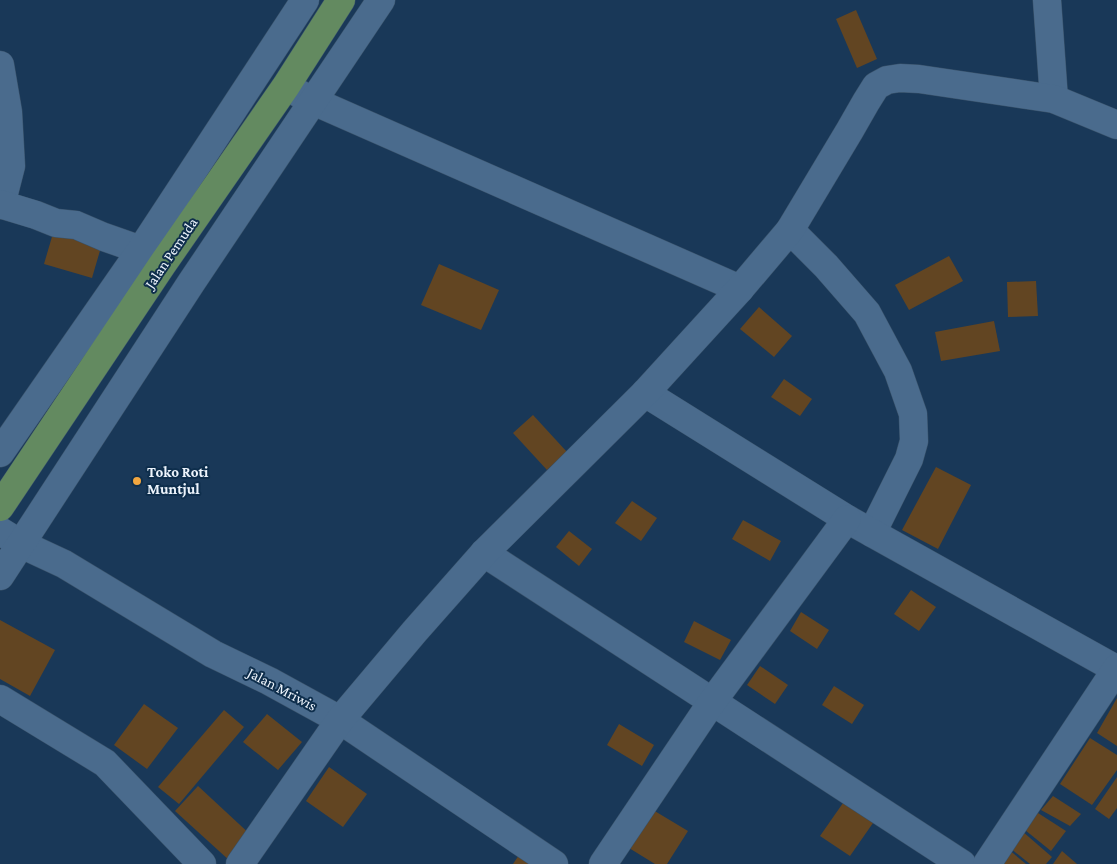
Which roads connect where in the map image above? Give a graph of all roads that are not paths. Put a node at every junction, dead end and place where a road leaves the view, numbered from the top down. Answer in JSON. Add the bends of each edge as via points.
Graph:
{"nodes":[{"id":1,"x":305,"y":0,"type":"edge"},
{"id":2,"x":341,"y":0,"type":"edge"},
{"id":3,"x":381,"y":0,"type":"edge"},
{"id":4,"x":1047,"y":0,"type":"edge"},
{"id":5,"x":0,"y":65,"type":"edge"},
{"id":6,"x":286,"y":86,"type":"junction"},
{"id":7,"x":1054,"y":99,"type":"junction"},
{"id":8,"x":313,"y":101,"type":"junction"},
{"id":9,"x":1117,"y":125,"type":"edge"},
{"id":10,"x":0,"y":204,"type":"edge"},
{"id":11,"x":790,"y":230,"type":"junction"},
{"id":12,"x":141,"y":250,"type":"junction"},
{"id":13,"x":162,"y":265,"type":"junction"},
{"id":14,"x":740,"y":289,"type":"junction"},
{"id":15,"x":645,"y":393,"type":"junction"},
{"id":16,"x":0,"y":453,"type":"edge"},
{"id":17,"x":0,"y":506,"type":"edge"},
{"id":18,"x":847,"y":519,"type":"junction"},
{"id":19,"x":872,"y":533,"type":"junction"},
{"id":20,"x":10,"y":538,"type":"edge"},
{"id":21,"x":484,"y":553,"type":"junction"},
{"id":22,"x":0,"y":576,"type":"edge"},
{"id":23,"x":1117,"y":668,"type":"edge"},
{"id":24,"x":0,"y":699,"type":"edge"},
{"id":25,"x":712,"y":702,"type":"junction"},
{"id":26,"x":340,"y":720,"type":"junction"},
{"id":27,"x":202,"y":864,"type":"edge"},
{"id":28,"x":240,"y":864,"type":"edge"},
{"id":29,"x":554,"y":864,"type":"edge"},
{"id":30,"x":603,"y":864,"type":"edge"},
{"id":31,"x":962,"y":864,"type":"edge"},
{"id":32,"x":986,"y":864,"type":"edge"}],
"edges":[{"from":1,"to":12,"type":"street"},
{"from":2,"to":6,"type":"main road","name":"Jalan Pemuda"},
{"from":3,"to":8,"type":"street"},
{"from":4,"to":7,"type":"street"},
{"from":5,"to":10,"type":"street","via":[[8,112],[11,166]]},
{"from":6,"to":8,"type":"street"},
{"from":6,"to":13,"type":"main road","name":"Jalan Pemuda"},
{"from":7,"to":9,"type":"street"},
{"from":7,"to":11,"type":"street","via":[[919,79],[887,80],[876,86]]},
{"from":8,"to":14,"type":"street"},
{"from":8,"to":20,"type":"street","via":[[196,275]]},
{"from":10,"to":12,"type":"street","via":[[56,223],[76,225]]},
{"from":11,"to":14,"type":"street"},
{"from":11,"to":19,"type":"street","via":[[867,313],[898,371],[913,414],[914,441],[909,459]]},
{"from":12,"to":13,"type":"street"},
{"from":12,"to":16,"type":"street"},
{"from":13,"to":17,"type":"main road","name":"Jalan Pemuda"},
{"from":14,"to":15,"type":"street"},
{"from":15,"to":18,"type":"street"},
{"from":15,"to":21,"type":"street"},
{"from":18,"to":19,"type":"street"},
{"from":18,"to":25,"type":"street"},
{"from":19,"to":23,"type":"street"},
{"from":20,"to":22,"type":"street"},
{"from":20,"to":26,"type":"street","name":"Jalan Mriwis","via":[[64,564],[213,654]]},
{"from":21,"to":25,"type":"street"},
{"from":21,"to":26,"type":"street"},
{"from":23,"to":32,"type":"street"},
{"from":24,"to":27,"type":"street","via":[[105,763]]},
{"from":25,"to":30,"type":"street"},
{"from":25,"to":31,"type":"street"},
{"from":26,"to":28,"type":"street"},
{"from":26,"to":29,"type":"street","name":"Jalan Mriwis"}]}
